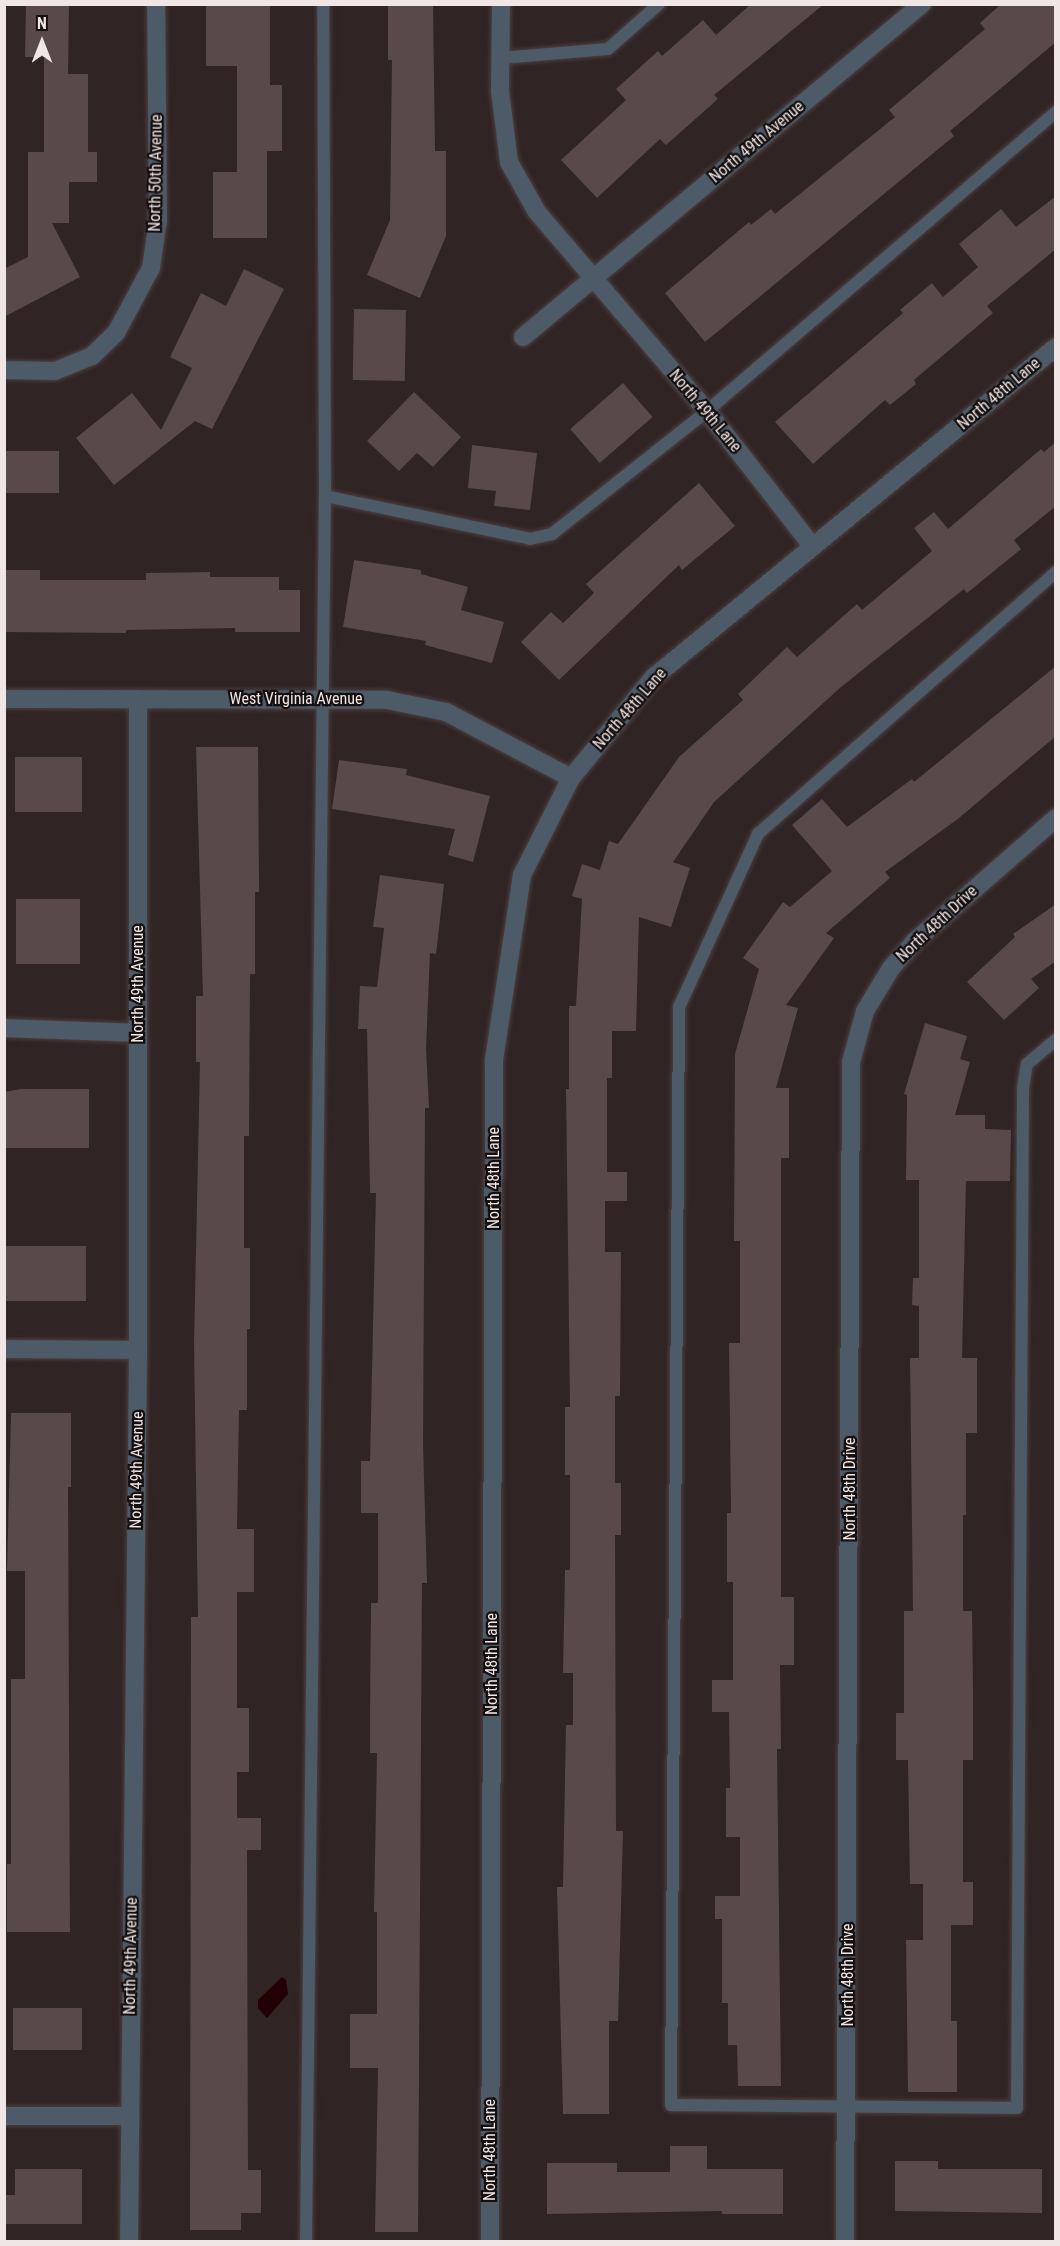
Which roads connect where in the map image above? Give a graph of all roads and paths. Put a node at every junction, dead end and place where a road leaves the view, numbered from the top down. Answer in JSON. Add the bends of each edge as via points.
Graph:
{"nodes":[{"id":1,"x":156,"y":4,"type":"edge"},
{"id":2,"x":323,"y":4,"type":"edge"},
{"id":3,"x":501,"y":4,"type":"edge"},
{"id":4,"x":658,"y":4,"type":"edge"},
{"id":5,"x":922,"y":4,"type":"edge"},
{"id":6,"x":501,"y":58,"type":"junction"},
{"id":7,"x":1056,"y":112,"type":"edge"},
{"id":8,"x":592,"y":280,"type":"junction"},
{"id":9,"x":523,"y":337,"type":"dead end"},
{"id":10,"x":1056,"y":347,"type":"edge"},
{"id":11,"x":4,"y":370,"type":"edge"},
{"id":12,"x":707,"y":411,"type":"junction"},
{"id":13,"x":325,"y":496,"type":"junction"},
{"id":14,"x":813,"y":548,"type":"junction"},
{"id":15,"x":1056,"y":572,"type":"edge"},
{"id":16,"x":321,"y":698,"type":"junction"},
{"id":17,"x":4,"y":699,"type":"edge"},
{"id":18,"x":138,"y":699,"type":"junction"},
{"id":19,"x":571,"y":777,"type":"junction"},
{"id":20,"x":1056,"y":818,"type":"edge"},
{"id":21,"x":4,"y":1028,"type":"edge"},
{"id":22,"x":138,"y":1033,"type":"junction"},
{"id":23,"x":1056,"y":1040,"type":"edge"},
{"id":24,"x":4,"y":1349,"type":"edge"},
{"id":25,"x":138,"y":1350,"type":"junction"},
{"id":26,"x":847,"y":2106,"type":"junction"},
{"id":27,"x":4,"y":2116,"type":"edge"},
{"id":28,"x":129,"y":2116,"type":"junction"},
{"id":29,"x":129,"y":2241,"type":"edge"},
{"id":30,"x":306,"y":2241,"type":"edge"},
{"id":31,"x":490,"y":2241,"type":"edge"},
{"id":32,"x":844,"y":2241,"type":"edge"}],
"edges":[{"from":1,"to":11,"type":"street","name":"North 50th Avenue","via":[[158,220],[151,267],[117,333],[92,356],[55,371]]},
{"from":2,"to":13,"type":"lane"},
{"from":3,"to":6,"type":"street","name":"North 49th Lane"},
{"from":4,"to":6,"type":"lane","via":[[608,49]]},
{"from":5,"to":8,"type":"street","name":"North 49th Avenue"},
{"from":6,"to":8,"type":"street","name":"North 49th Lane","via":[[500,91],[509,162],[537,212]]},
{"from":7,"to":12,"type":"lane"},
{"from":8,"to":9,"type":"street"},
{"from":8,"to":12,"type":"street","name":"North 49th Lane"},
{"from":10,"to":14,"type":"street","name":"North 48th Lane"},
{"from":12,"to":13,"type":"lane","via":[[552,534],[530,539]]},
{"from":12,"to":14,"type":"street","name":"North 49th Lane"},
{"from":13,"to":16,"type":"lane"},
{"from":14,"to":19,"type":"street","name":"North 48th Lane","via":[[654,677]]},
{"from":15,"to":26,"type":"lane","via":[[758,834],[679,1007],[671,2105]]},
{"from":16,"to":18,"type":"street","name":"West Virginia Avenue"},
{"from":16,"to":19,"type":"street","name":"West Virginia Avenue","via":[[387,700],[446,712]]},
{"from":16,"to":30,"type":"lane"},
{"from":17,"to":18,"type":"street","name":"West Virginia Avenue"},
{"from":18,"to":22,"type":"street","name":"North 49th Avenue"},
{"from":19,"to":31,"type":"street","name":"North 48th Lane","via":[[522,875],[494,1060]]},
{"from":20,"to":26,"type":"street","name":"North 48th Drive","via":[[915,941],[891,968],[865,1011],[851,1062]]},
{"from":21,"to":22,"type":"street"},
{"from":22,"to":25,"type":"street","name":"North 49th Avenue"},
{"from":23,"to":26,"type":"lane","via":[[1027,1064],[1023,1088],[1017,2108]]},
{"from":24,"to":25,"type":"street"},
{"from":25,"to":28,"type":"street","name":"North 49th Avenue"},
{"from":26,"to":32,"type":"street","name":"North 48th Drive"},
{"from":27,"to":28,"type":"street"},
{"from":28,"to":29,"type":"street","name":"North 49th Avenue"}]}
